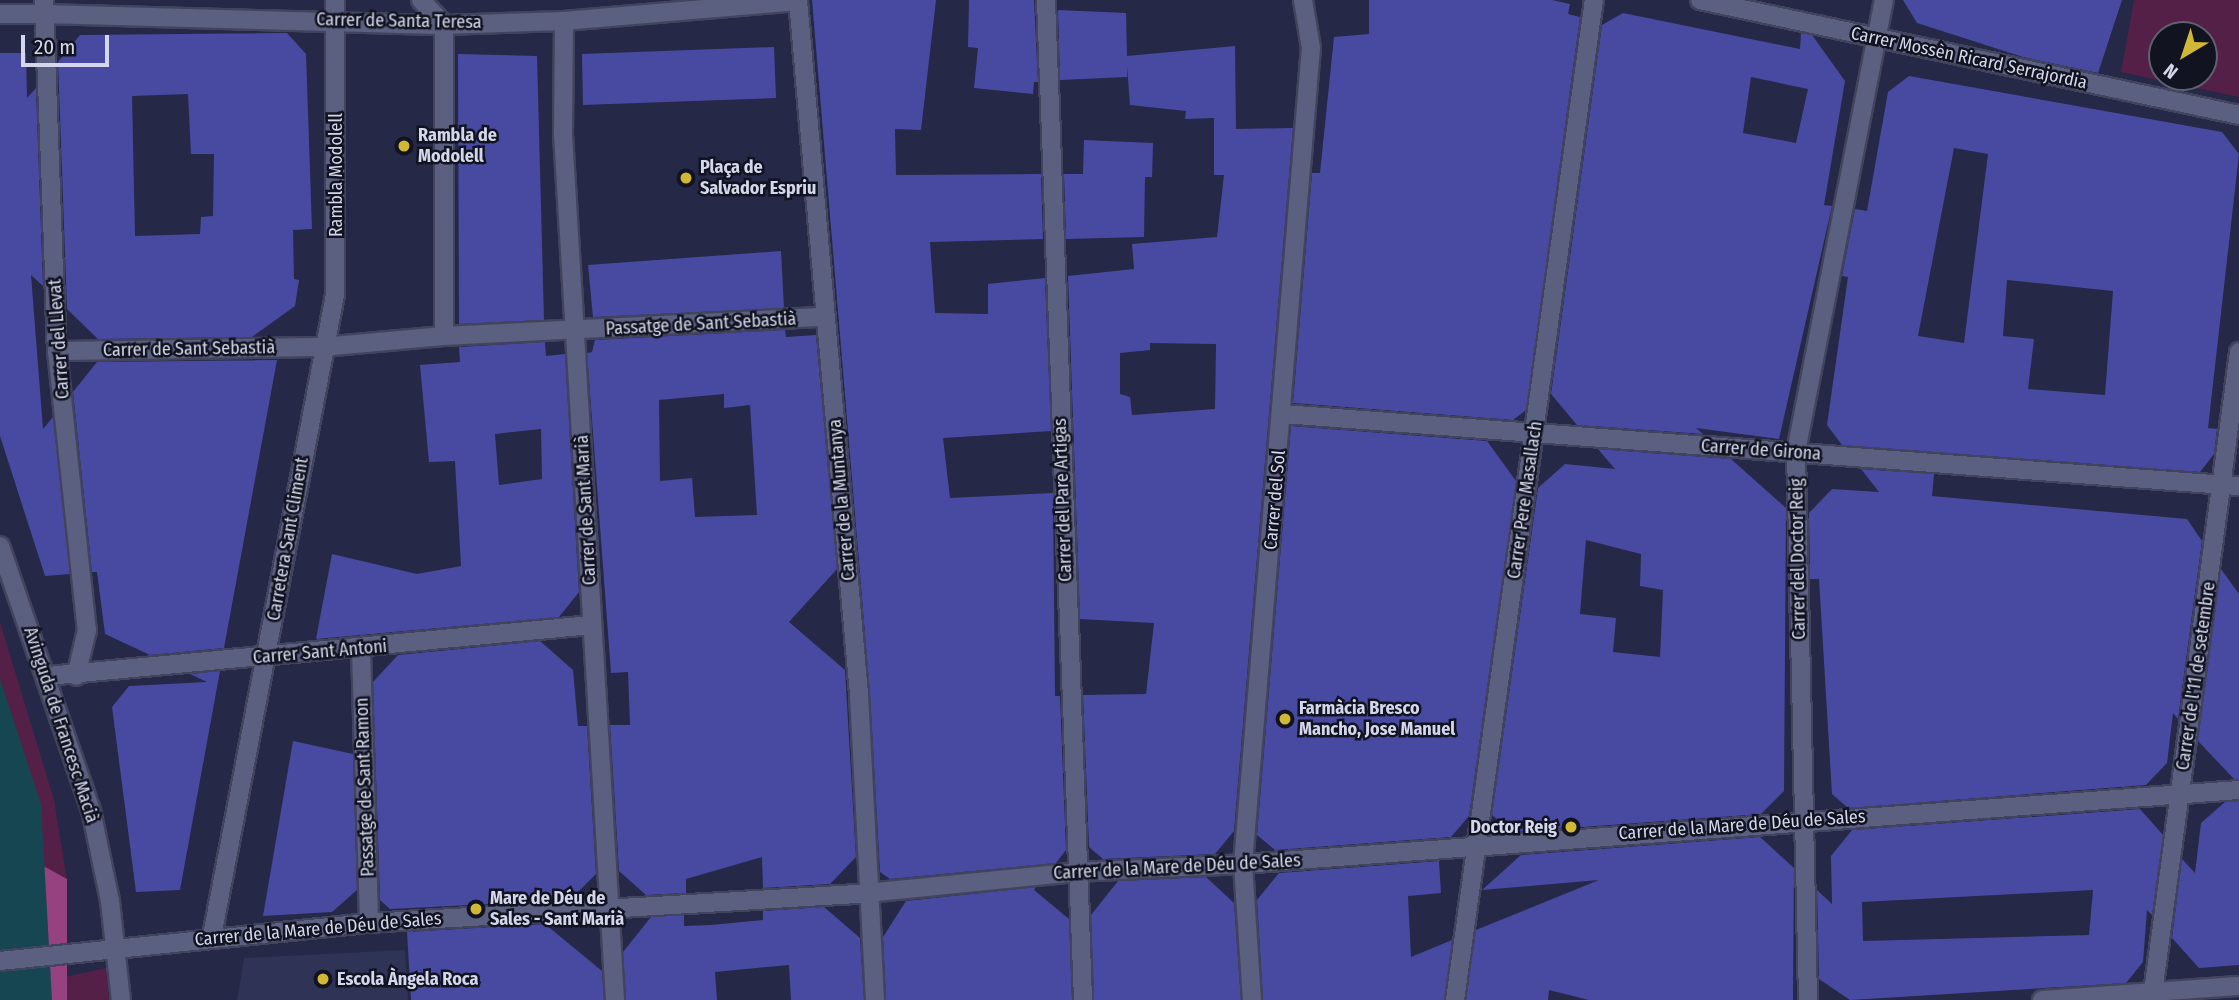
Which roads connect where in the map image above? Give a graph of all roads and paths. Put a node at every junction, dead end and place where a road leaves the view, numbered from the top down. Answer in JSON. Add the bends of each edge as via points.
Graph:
{"nodes":[{"id":1,"x":335,"y":0,"type":"edge"},
{"id":2,"x":421,"y":0,"type":"edge"},
{"id":3,"x":798,"y":0,"type":"edge"},
{"id":4,"x":1046,"y":0,"type":"edge"},
{"id":5,"x":1303,"y":0,"type":"edge"},
{"id":6,"x":1594,"y":0,"type":"edge"},
{"id":7,"x":1700,"y":0,"type":"edge"},
{"id":8,"x":1884,"y":0,"type":"edge"},
{"id":9,"x":45,"y":7,"type":"edge"},
{"id":10,"x":0,"y":14,"type":"edge"},
{"id":11,"x":336,"y":20,"type":"junction"},
{"id":12,"x":564,"y":21,"type":"junction"},
{"id":13,"x":444,"y":25,"type":"junction"},
{"id":14,"x":1874,"y":38,"type":"junction"},
{"id":15,"x":2239,"y":115,"type":"edge"},
{"id":16,"x":825,"y":317,"type":"junction"},
{"id":17,"x":577,"y":332,"type":"junction"},
{"id":18,"x":444,"y":336,"type":"junction"},
{"id":19,"x":322,"y":347,"type":"junction"},
{"id":20,"x":57,"y":351,"type":"junction"},
{"id":21,"x":2239,"y":352,"type":"edge"},
{"id":22,"x":1283,"y":414,"type":"junction"},
{"id":23,"x":1535,"y":434,"type":"junction"},
{"id":24,"x":1796,"y":452,"type":"junction"},
{"id":25,"x":2231,"y":485,"type":"edge"},
{"id":26,"x":0,"y":546,"type":"edge"},
{"id":27,"x":592,"y":625,"type":"junction"},
{"id":28,"x":361,"y":650,"type":"junction"},
{"id":29,"x":268,"y":656,"type":"junction"},
{"id":30,"x":76,"y":676,"type":"junction"},
{"id":31,"x":48,"y":677,"type":"junction"},
{"id":32,"x":2239,"y":789,"type":"edge"},
{"id":33,"x":2179,"y":793,"type":"junction"},
{"id":34,"x":1801,"y":821,"type":"junction"},
{"id":35,"x":1477,"y":847,"type":"junction"},
{"id":36,"x":1243,"y":864,"type":"junction"},
{"id":37,"x":1076,"y":872,"type":"junction"},
{"id":38,"x":867,"y":893,"type":"junction"},
{"id":39,"x":610,"y":910,"type":"junction"},
{"id":40,"x":369,"y":923,"type":"junction"},
{"id":41,"x":212,"y":936,"type":"junction"},
{"id":42,"x":116,"y":949,"type":"junction"},
{"id":43,"x":0,"y":961,"type":"edge"},
{"id":44,"x":2239,"y":986,"type":"edge"},
{"id":45,"x":2153,"y":997,"type":"edge"},
{"id":46,"x":121,"y":1000,"type":"edge"},
{"id":47,"x":615,"y":1000,"type":"edge"},
{"id":48,"x":875,"y":1000,"type":"edge"},
{"id":49,"x":1083,"y":1000,"type":"edge"},
{"id":50,"x":1252,"y":1000,"type":"edge"},
{"id":51,"x":1455,"y":1000,"type":"edge"},
{"id":52,"x":1808,"y":1000,"type":"edge"},
{"id":53,"x":2042,"y":1000,"type":"edge"}],
"edges":[{"from":1,"to":11,"type":"street","name":"Rambla Modolell"},
{"from":2,"to":13,"type":"street"},
{"from":3,"to":12,"type":"street","name":"Carrer de Santa Teresa"},
{"from":3,"to":16,"type":"street","name":"Carrer de la Muntanya"},
{"from":4,"to":37,"type":"street","name":"Carrer del Pare Artigas"},
{"from":5,"to":22,"type":"street","name":"Carrer del Sol","via":[[1311,48]]},
{"from":6,"to":23,"type":"street","name":"Carrer Pere Masallach"},
{"from":7,"to":14,"type":"street","name":"Carrer Mossèn Ricard Serrajordia"},
{"from":8,"to":14,"type":"street","name":"Carrer del Doctor Reig"},
{"from":9,"to":10,"type":"street","name":"Carrer de Santa Teresa"},
{"from":9,"to":11,"type":"street","name":"Carrer de Santa Teresa"},
{"from":9,"to":20,"type":"street","name":"Carrer del Llevat"},
{"from":11,"to":13,"type":"street","name":"Carrer de Santa Teresa"},
{"from":11,"to":19,"type":"street","name":"Rambla Modolell","via":[[335,295]]},
{"from":12,"to":13,"type":"street","name":"Carrer de Santa Teresa"},
{"from":12,"to":17,"type":"street","name":"Carrer de Sant Marià","via":[[563,135]]},
{"from":13,"to":18,"type":"street"},
{"from":14,"to":15,"type":"street","name":"Carrer Mossèn Ricard Serrajordia"},
{"from":14,"to":24,"type":"street","name":"Carrer del Doctor Reig","via":[[1841,233]]},
{"from":16,"to":17,"type":"street","name":"Passatge de Sant Sebastià"},
{"from":16,"to":38,"type":"street","name":"Carrer de la Muntanya","via":[[859,695]]},
{"from":17,"to":18,"type":"street","name":"Passatge de Sant Sebastià"},
{"from":17,"to":27,"type":"street","name":"Carrer de Sant Marià"},
{"from":18,"to":19,"type":"street"},
{"from":19,"to":20,"type":"street","name":"Carrer de Sant Sebastià"},
{"from":19,"to":29,"type":"street","name":"Carretera Sant Climent"},
{"from":20,"to":30,"type":"street","name":"Carrer del Llevat","via":[[87,631]]},
{"from":21,"to":25,"type":"street","name":"Carrer de l'11 de setembre"},
{"from":22,"to":23,"type":"street","name":"Carrer de Girona"},
{"from":22,"to":36,"type":"street","name":"Carrer del Sol"},
{"from":23,"to":24,"type":"street","name":"Carrer de Girona"},
{"from":23,"to":35,"type":"street","name":"Carrer Pere Masallach"},
{"from":24,"to":25,"type":"street","name":"Carrer de Girona"},
{"from":24,"to":34,"type":"street","name":"Carrer del Doctor Reig"},
{"from":25,"to":33,"type":"street","name":"Carrer de l'11 de setembre"},
{"from":26,"to":31,"type":"street","name":"Avinguda de Francesc Macià"},
{"from":27,"to":28,"type":"street","name":"Carrer Sant Antoni"},
{"from":27,"to":39,"type":"street","name":"Carrer de Sant Marià"},
{"from":28,"to":29,"type":"street","name":"Carrer Sant Antoni"},
{"from":28,"to":40,"type":"street","name":"Passatge de Sant Ramon"},
{"from":29,"to":30,"type":"street","name":"Carrer Sant Antoni"},
{"from":29,"to":41,"type":"street","name":"Carretera Sant Climent"},
{"from":30,"to":31,"type":"street","name":"Carrer Sant Antoni"},
{"from":31,"to":42,"type":"street","name":"Avinguda de Francesc Macià","via":[[91,810]]},
{"from":32,"to":33,"type":"street","name":"Carrer de la Mare de Déu de Sales"},
{"from":33,"to":34,"type":"street","name":"Carrer de la Mare de Déu de Sales"},
{"from":33,"to":45,"type":"street","name":"Carrer de l'11 de setembre"},
{"from":34,"to":35,"type":"street","name":"Carrer de la Mare de Déu de Sales"},
{"from":34,"to":52,"type":"street","name":"Carrer del Doctor Reig"},
{"from":35,"to":36,"type":"street","name":"Carrer de la Mare de Déu de Sales"},
{"from":35,"to":51,"type":"street","name":"Carrer Pere Masallach"},
{"from":36,"to":37,"type":"street","name":"Carrer de la Mare de Déu de Sales"},
{"from":36,"to":50,"type":"street","name":"Carrer del Sol"},
{"from":37,"to":38,"type":"street","name":"Carrer de la Mare de Déu de Sales"},
{"from":37,"to":49,"type":"street","name":"Carrer del Pare Artigas"},
{"from":38,"to":39,"type":"street","name":"Carrer de la Mare de Déu de Sales"},
{"from":38,"to":48,"type":"street","name":"Carrer de la Muntanya"},
{"from":39,"to":40,"type":"street","name":"Carrer de la Mare de Déu de Sales"},
{"from":39,"to":47,"type":"street","name":"Carrer de Sant Marià"},
{"from":40,"to":41,"type":"street","name":"Carrer de la Mare de Déu de Sales"},
{"from":41,"to":42,"type":"street","name":"Carrer de la Mare de Déu de Sales"},
{"from":42,"to":43,"type":"street","name":"Carrer de la Mare de Déu de Sales"},
{"from":42,"to":46,"type":"street","name":"Avinguda de Francesc Macià"},
{"from":44,"to":45,"type":"street"},
{"from":45,"to":53,"type":"street"}]}
